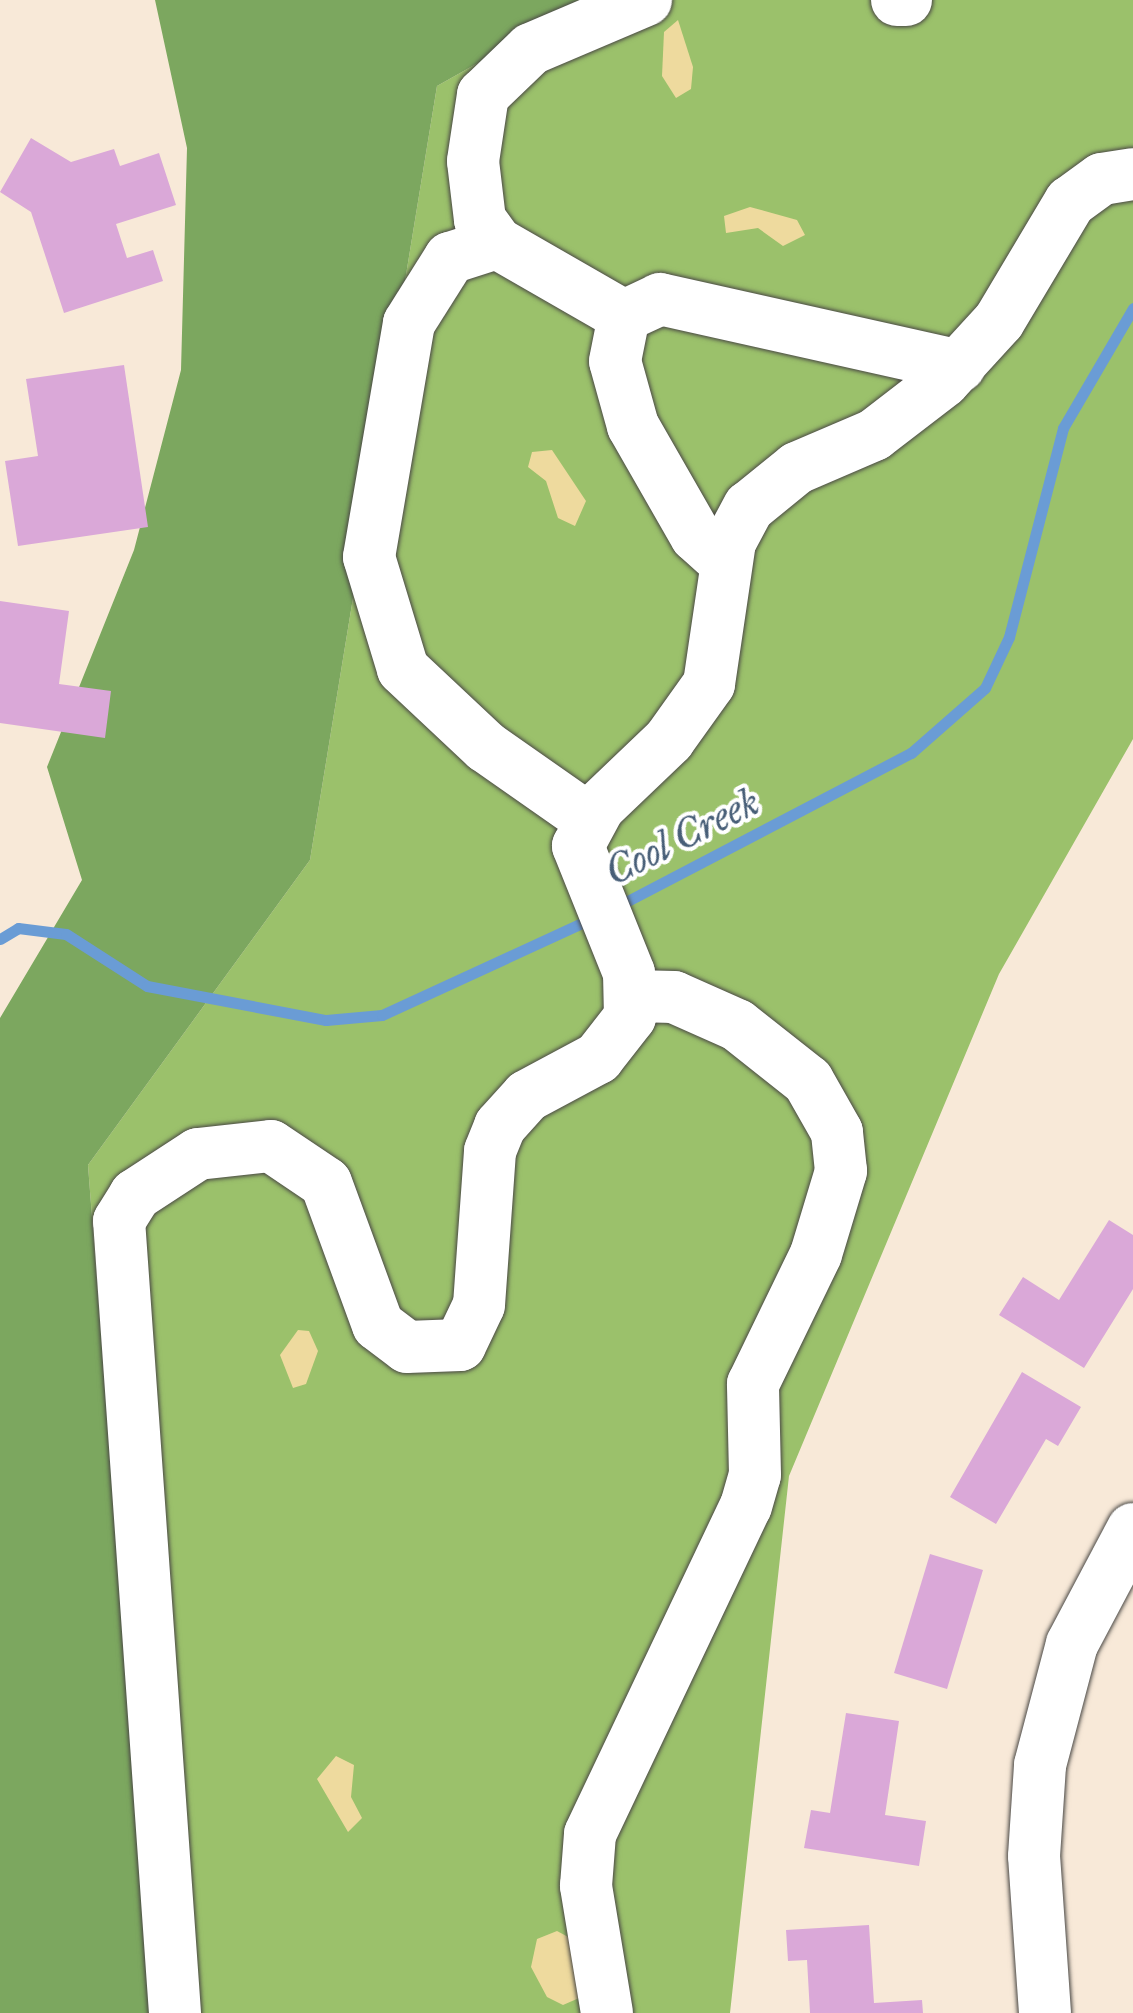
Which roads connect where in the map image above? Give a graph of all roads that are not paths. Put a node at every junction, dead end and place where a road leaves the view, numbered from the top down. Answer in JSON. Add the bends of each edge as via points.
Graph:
{"nodes":[{"id":1,"x":646,"y":0,"type":"edge"},
{"id":2,"x":897,"y":0,"type":"edge"},
{"id":3,"x":906,"y":0,"type":"edge"},
{"id":4,"x":1133,"y":174,"type":"edge"},
{"id":5,"x":497,"y":244,"type":"junction"},
{"id":6,"x":624,"y":316,"type":"junction"},
{"id":7,"x":960,"y":366,"type":"junction"},
{"id":8,"x":726,"y":563,"type":"junction"},
{"id":9,"x":589,"y":819,"type":"junction"},
{"id":10,"x":631,"y":984,"type":"junction"},
{"id":11,"x":1133,"y":1529,"type":"edge"},
{"id":12,"x":175,"y":2013,"type":"edge"},
{"id":13,"x":606,"y":2013,"type":"edge"},
{"id":14,"x":1045,"y":2013,"type":"edge"}],
"edges":[{"from":1,"to":5,"type":"street","via":[[531,49],[483,94],[473,161],[480,220]]},
{"from":2,"to":3,"type":"street"},
{"from":4,"to":7,"type":"street","via":[[1102,178],[1070,202],[999,321]]},
{"from":5,"to":6,"type":"street"},
{"from":5,"to":9,"type":"street","via":[[450,258],[409,323],[368,557],[403,670],[486,747]]},
{"from":6,"to":7,"type":"street","via":[[660,299]]},
{"from":6,"to":8,"type":"street","via":[[615,361],[634,426],[696,536]]},
{"from":7,"to":8,"type":"street","via":[[874,435],[768,486]]},
{"from":8,"to":9,"type":"street","via":[[709,684]]},
{"from":9,"to":10,"type":"street","via":[[578,846],[582,875]]},
{"from":10,"to":12,"type":"street","via":[[622,1034],[598,1058],[527,1096],[500,1126],[490,1151],[479,1305],[460,1344],[407,1347],[378,1325],[326,1183],[271,1146],[198,1154],[135,1195],[119,1221]]},
{"from":10,"to":13,"type":"street","via":[[737,1025],[808,1081],[838,1132],[841,1171],[838,1199],[754,1384],[755,1476],[746,1506],[590,1834],[586,1886]]},
{"from":11,"to":14,"type":"street","via":[[1072,1644],[1040,1764],[1034,1856]]}]}
